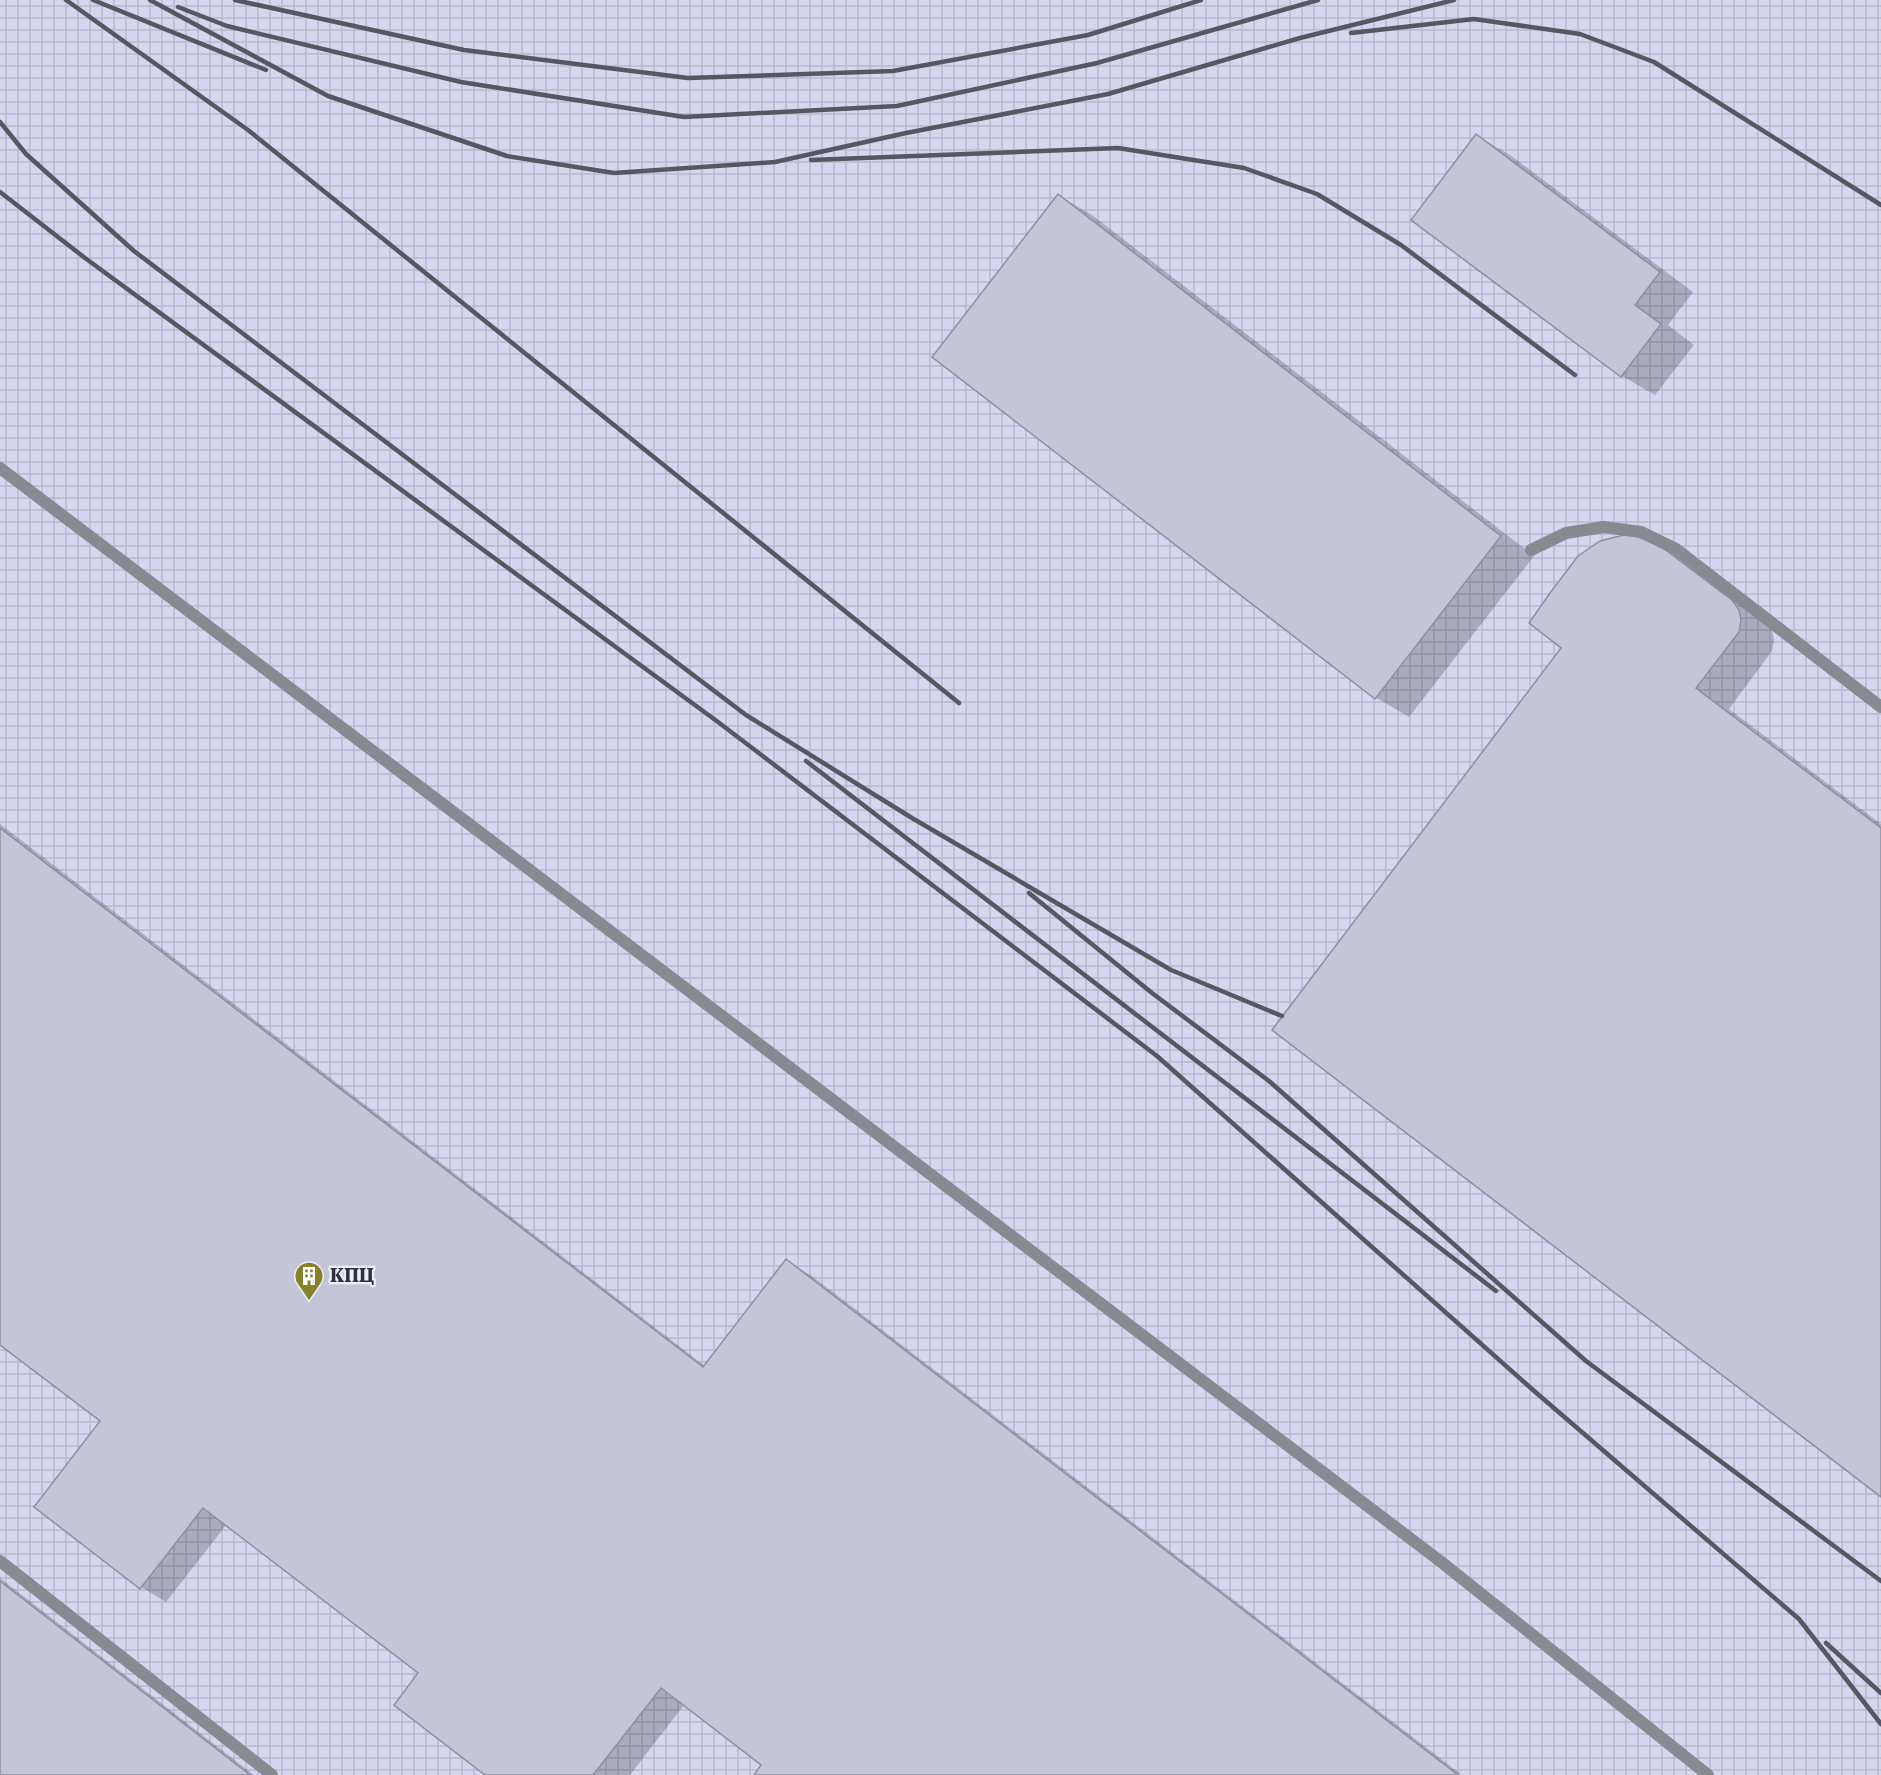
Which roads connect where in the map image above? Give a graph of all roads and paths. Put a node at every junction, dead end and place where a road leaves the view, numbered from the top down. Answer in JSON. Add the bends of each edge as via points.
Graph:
{"nodes":[{"id":1,"x":0,"y":468,"type":"edge"},
{"id":2,"x":1532,"y":550,"type":"dead end"},
{"id":3,"x":1881,"y":707,"type":"edge"},
{"id":4,"x":0,"y":1561,"type":"edge"},
{"id":5,"x":272,"y":1775,"type":"edge"},
{"id":6,"x":1708,"y":1775,"type":"edge"}],
"edges":[{"from":1,"to":6,"type":"lane","via":[[1412,1539]]},
{"from":2,"to":3,"type":"lane","via":[[1566,533],[1594,528],[1641,532],[1676,549]]},
{"from":4,"to":5,"type":"lane"}]}
